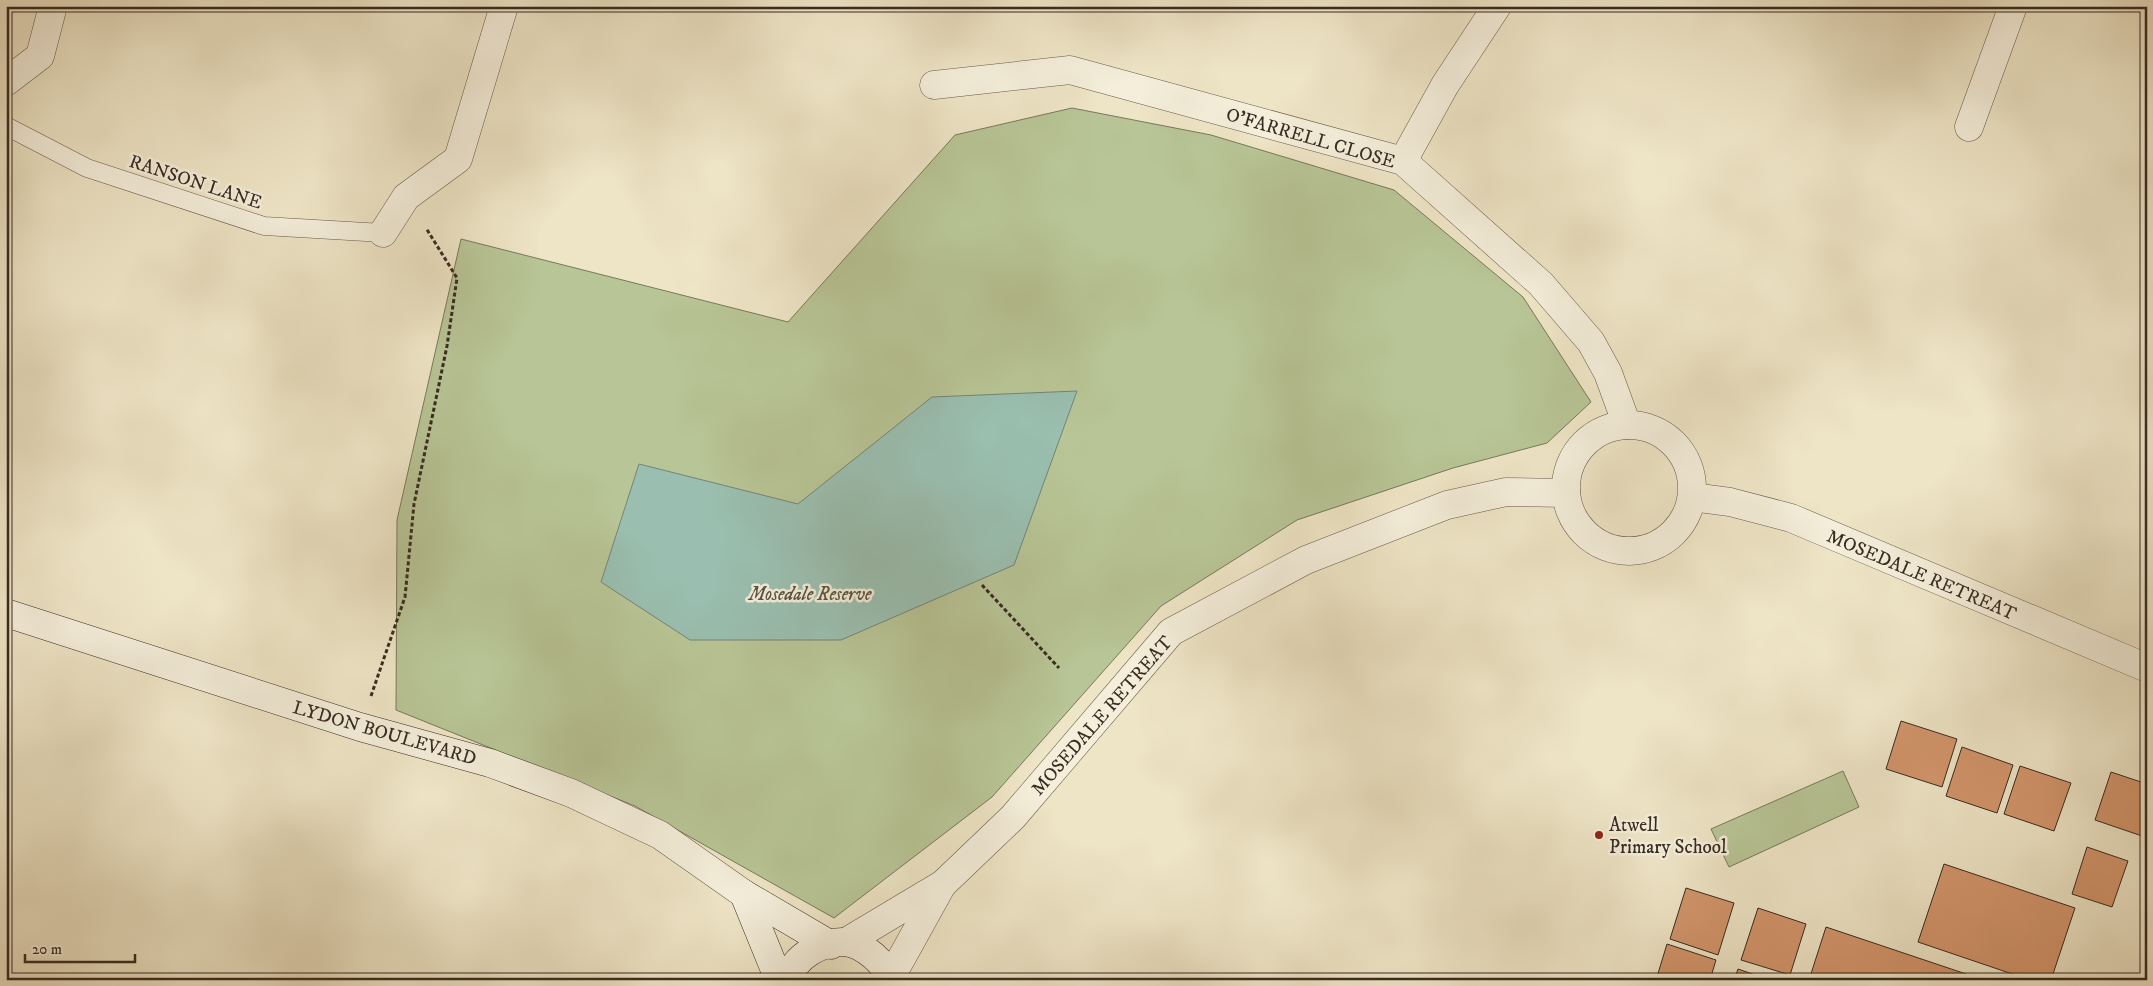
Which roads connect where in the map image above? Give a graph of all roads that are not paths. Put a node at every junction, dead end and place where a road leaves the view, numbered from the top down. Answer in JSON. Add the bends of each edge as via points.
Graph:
{"nodes":[{"id":1,"x":53,"y":6,"type":"edge"},
{"id":2,"x":504,"y":6,"type":"edge"},
{"id":3,"x":1497,"y":6,"type":"edge"},
{"id":4,"x":2013,"y":6,"type":"edge"},
{"id":5,"x":6,"y":82,"type":"edge"},
{"id":6,"x":934,"y":85,"type":"dead end"},
{"id":7,"x":6,"y":126,"type":"edge"},
{"id":8,"x":1969,"y":126,"type":"dead end"},
{"id":9,"x":1403,"y":161,"type":"junction"},
{"id":10,"x":383,"y":233,"type":"joint"},
{"id":11,"x":1626,"y":425,"type":"junction"},
{"id":12,"x":1566,"y":493,"type":"junction"},
{"id":13,"x":1692,"y":497,"type":"junction"},
{"id":14,"x":6,"y":613,"type":"edge"},
{"id":15,"x":2147,"y":668,"type":"edge"},
{"id":16,"x":943,"y":884,"type":"junction"},
{"id":17,"x":744,"y":894,"type":"junction"},
{"id":18,"x":839,"y":944,"type":"junction"},
{"id":19,"x":891,"y":979,"type":"edge"},
{"id":20,"x":779,"y":980,"type":"edge"},
{"id":21,"x":788,"y":980,"type":"edge"}],
"edges":[{"from":1,"to":5,"type":"street","via":[[40,56]]},
{"from":2,"to":10,"type":"street","via":[[458,159],[406,196]]},
{"from":3,"to":9,"type":"street","via":[[1445,85]]},
{"from":4,"to":8,"type":"street"},
{"from":6,"to":9,"type":"street","name":"O'FARRELL CLOSE","via":[[1070,70]]},
{"from":7,"to":10,"type":"lane","name":"RANSON LANE","via":[[87,168],[264,226]]},
{"from":9,"to":11,"type":"street","name":"O'FARRELL CLOSE","via":[[1541,284],[1591,342],[1608,373]]},
{"from":11,"to":12,"type":"street","via":[[1601,431],[1582,445],[1570,465]]},
{"from":11,"to":13,"type":"street","via":[[1657,431],[1679,449],[1690,472]]},
{"from":12,"to":13,"type":"street","via":[[1576,522],[1591,539],[1605,547],[1625,551],[1651,547],[1668,538],[1682,522]]},
{"from":12,"to":16,"type":"street","name":"MOSEDALE RETREAT","via":[[1506,492],[1447,505],[1306,560],[1171,632],[1013,817]]},
{"from":13,"to":15,"type":"street","name":"MOSEDALE RETREAT","via":[[1730,502],[1790,518]]},
{"from":14,"to":17,"type":"street","name":"LYDON BOULEVARD","via":[[360,727],[490,763],[571,793],[660,835]]},
{"from":16,"to":18,"type":"street","name":"MOSEDALE RETREAT"},
{"from":16,"to":19,"type":"street","name":"MOSEDALE RETREAT"},
{"from":17,"to":18,"type":"street","name":"LYDON BOULEVARD"},
{"from":17,"to":20,"type":"street"},
{"from":18,"to":19,"type":"street","name":"LYDON BOULEVARD","via":[[873,953]]},
{"from":18,"to":21,"type":"street","via":[[819,946],[802,957]]}]}
